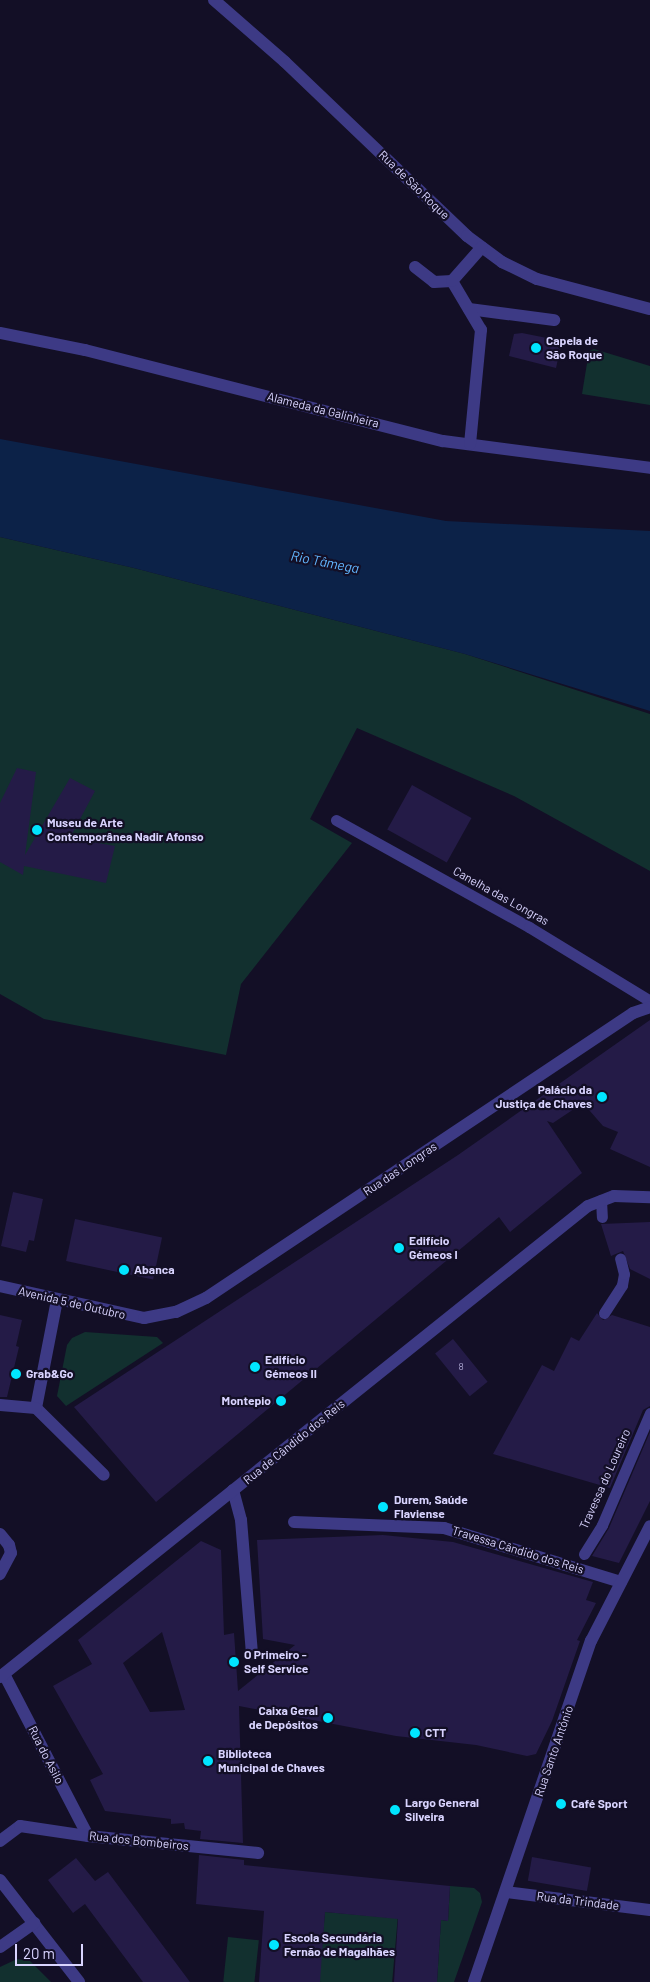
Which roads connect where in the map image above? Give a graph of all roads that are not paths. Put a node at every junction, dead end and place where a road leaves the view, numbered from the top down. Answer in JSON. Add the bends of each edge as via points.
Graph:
{"nodes":[{"id":1,"x":214,"y":0,"type":"edge"},
{"id":2,"x":482,"y":248,"type":"junction"},
{"id":3,"x":415,"y":267,"type":"dead end"},
{"id":4,"x":452,"y":281,"type":"junction"},
{"id":5,"x":469,"y":309,"type":"junction"},
{"id":6,"x":650,"y":310,"type":"edge"},
{"id":7,"x":554,"y":320,"type":"dead end"},
{"id":8,"x":0,"y":333,"type":"edge"},
{"id":9,"x":470,"y":444,"type":"junction"},
{"id":10,"x":650,"y":468,"type":"edge"},
{"id":11,"x":336,"y":820,"type":"dead end"},
{"id":12,"x":650,"y":1001,"type":"edge"},
{"id":13,"x":650,"y":1007,"type":"edge"},
{"id":14,"x":650,"y":1197,"type":"edge"},
{"id":15,"x":601,"y":1200,"type":"junction"},
{"id":16,"x":602,"y":1217,"type":"dead end"},
{"id":17,"x":620,"y":1258,"type":"dead end"},
{"id":18,"x":0,"y":1286,"type":"edge"},
{"id":19,"x":57,"y":1300,"type":"junction"},
{"id":20,"x":604,"y":1313,"type":"dead end"},
{"id":21,"x":144,"y":1318,"type":"joint"},
{"id":22,"x":0,"y":1405,"type":"edge"},
{"id":23,"x":36,"y":1408,"type":"junction"},
{"id":24,"x":650,"y":1413,"type":"edge"},
{"id":25,"x":104,"y":1475,"type":"dead end"},
{"id":26,"x":233,"y":1490,"type":"junction"},
{"id":27,"x":294,"y":1522,"type":"dead end"},
{"id":28,"x":650,"y":1526,"type":"edge"},
{"id":29,"x":0,"y":1534,"type":"edge"},
{"id":30,"x":584,"y":1554,"type":"dead end"},
{"id":31,"x":0,"y":1574,"type":"edge"},
{"id":32,"x":620,"y":1582,"type":"junction"},
{"id":33,"x":252,"y":1654,"type":"dead end"},
{"id":34,"x":2,"y":1676,"type":"edge"},
{"id":35,"x":88,"y":1836,"type":"junction"},
{"id":36,"x":0,"y":1841,"type":"edge"},
{"id":37,"x":258,"y":1853,"type":"dead end"},
{"id":38,"x":0,"y":1880,"type":"edge"},
{"id":39,"x":506,"y":1892,"type":"junction"},
{"id":40,"x":650,"y":1910,"type":"edge"},
{"id":41,"x":34,"y":1923,"type":"junction"},
{"id":42,"x":0,"y":1946,"type":"edge"},
{"id":43,"x":79,"y":1982,"type":"edge"},
{"id":44,"x":474,"y":1982,"type":"edge"}],
"edges":[{"from":1,"to":2,"type":"street","name":"Rua de São Roque"},
{"from":2,"to":4,"type":"street"},
{"from":2,"to":6,"type":"street","name":"Rua de São Roque","via":[[537,279]]},
{"from":3,"to":4,"type":"street","via":[[434,282]]},
{"from":4,"to":5,"type":"street"},
{"from":5,"to":7,"type":"street"},
{"from":5,"to":9,"type":"street","via":[[481,330]]},
{"from":8,"to":9,"type":"street","name":"Alameda da Galinheira","via":[[85,350],[443,440]]},
{"from":9,"to":10,"type":"street","name":"Alameda da Galinheira"},
{"from":11,"to":12,"type":"lane","name":"Canelha das Longras","via":[[529,927]]},
{"from":13,"to":21,"type":"street","name":"Rua das Longras","via":[[633,1013],[206,1298],[176,1312]]},
{"from":14,"to":15,"type":"street","name":"Rua de Cândido dos Reis","via":[[614,1196]]},
{"from":15,"to":16,"type":"lane"},
{"from":15,"to":26,"type":"street","name":"Rua de Cândido dos Reis","via":[[588,1206]]},
{"from":17,"to":20,"type":"lane","via":[[624,1274],[622,1285]]},
{"from":18,"to":19,"type":"street","name":"Avenida 5 de Outubro"},
{"from":19,"to":21,"type":"street","name":"Avenida 5 de Outubro"},
{"from":19,"to":23,"type":"street"},
{"from":22,"to":23,"type":"street"},
{"from":23,"to":25,"type":"street"},
{"from":24,"to":30,"type":"lane","name":"Travessa do Loureiro","via":[[602,1525]]},
{"from":26,"to":33,"type":"street","via":[[242,1520]]},
{"from":26,"to":34,"type":"street","name":"Rua de Cândido dos Reis"},
{"from":27,"to":32,"type":"street","name":"Travessa Cândido dos Reis","via":[[444,1528]]},
{"from":28,"to":32,"type":"street","name":"Rua Santo António"},
{"from":29,"to":31,"type":"street","via":[[9,1545],[10,1554]]},
{"from":32,"to":39,"type":"street","name":"Rua Santo António","via":[[591,1641]]},
{"from":34,"to":35,"type":"street","name":"Rua do Asilo"},
{"from":35,"to":36,"type":"street","name":"Rua dos Bombeiros","via":[[20,1826]]},
{"from":35,"to":37,"type":"street","name":"Rua dos Bombeiros"},
{"from":38,"to":41,"type":"street"},
{"from":39,"to":40,"type":"street","name":"Rua da Trindade"},
{"from":39,"to":44,"type":"street","name":"Rua Santo António"},
{"from":41,"to":42,"type":"street"},
{"from":41,"to":43,"type":"street"}]}
